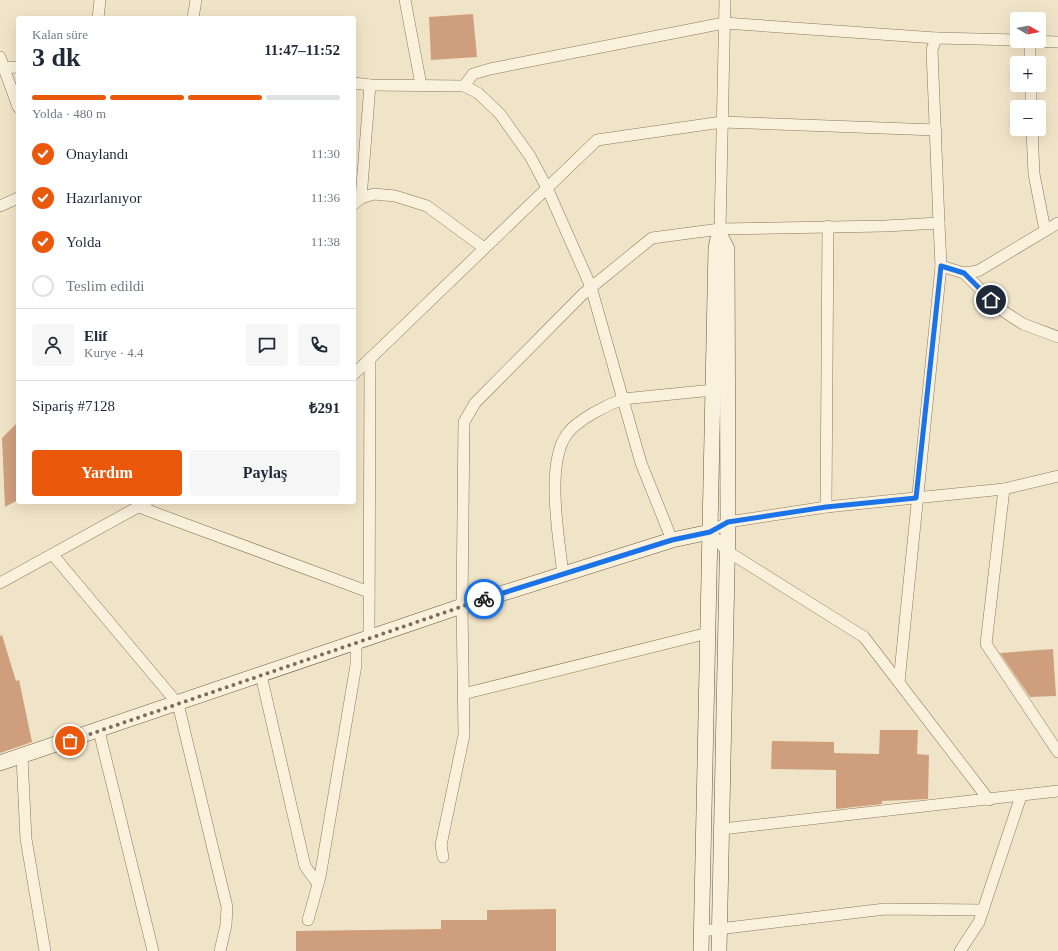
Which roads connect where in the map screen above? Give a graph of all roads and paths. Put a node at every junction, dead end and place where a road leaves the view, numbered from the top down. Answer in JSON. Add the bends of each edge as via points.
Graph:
{"nodes":[{"id":1,"x":100,"y":0,"type":"edge"},
{"id":2,"x":196,"y":0,"type":"edge"},
{"id":3,"x":406,"y":0,"type":"edge"},
{"id":4,"x":725,"y":0,"type":"edge"},
{"id":5,"x":98,"y":16,"type":"edge"},
{"id":6,"x":193,"y":16,"type":"edge"},
{"id":7,"x":724,"y":23,"type":"junction"},
{"id":8,"x":936,"y":38,"type":"junction"},
{"id":9,"x":1010,"y":40,"type":"edge"},
{"id":10,"x":1046,"y":42,"type":"edge"},
{"id":11,"x":1058,"y":42,"type":"edge"},
{"id":12,"x":1,"y":64,"type":"edge"},
{"id":13,"x":16,"y":67,"type":"edge"},
{"id":14,"x":356,"y":83,"type":"edge"},
{"id":15,"x":370,"y":85,"type":"junction"},
{"id":16,"x":421,"y":85,"type":"junction"},
{"id":17,"x":464,"y":86,"type":"junction"},
{"id":18,"x":16,"y":102,"type":"edge"},
{"id":19,"x":722,"y":122,"type":"junction"},
{"id":20,"x":936,"y":130,"type":"junction"},
{"id":21,"x":1032,"y":136,"type":"edge"},
{"id":22,"x":547,"y":188,"type":"junction"},
{"id":23,"x":16,"y":199,"type":"edge"},
{"id":24,"x":356,"y":199,"type":"edge"},
{"id":25,"x":0,"y":206,"type":"edge"},
{"id":26,"x":939,"y":223,"type":"junction"},
{"id":27,"x":1058,"y":223,"type":"edge"},
{"id":28,"x":828,"y":226,"type":"junction"},
{"id":29,"x":1045,"y":230,"type":"junction"},
{"id":30,"x":720,"y":232,"type":"junction"},
{"id":31,"x":484,"y":248,"type":"junction"},
{"id":32,"x":941,"y":266,"type":"junction"},
{"id":33,"x":964,"y":273,"type":"junction"},
{"id":34,"x":591,"y":287,"type":"junction"},
{"id":35,"x":1058,"y":337,"type":"edge"},
{"id":36,"x":370,"y":359,"type":"junction"},
{"id":37,"x":356,"y":372,"type":"edge"},
{"id":38,"x":713,"y":390,"type":"junction"},
{"id":39,"x":623,"y":399,"type":"junction"},
{"id":40,"x":1058,"y":476,"type":"edge"},
{"id":41,"x":1004,"y":489,"type":"junction"},
{"id":42,"x":916,"y":498,"type":"junction"},
{"id":43,"x":143,"y":504,"type":"edge"},
{"id":44,"x":826,"y":507,"type":"junction"},
{"id":45,"x":728,"y":522,"type":"junction"},
{"id":46,"x":710,"y":532,"type":"junction"},
{"id":47,"x":672,"y":540,"type":"junction"},
{"id":48,"x":727,"y":551,"type":"junction"},
{"id":49,"x":53,"y":555,"type":"junction"},
{"id":50,"x":563,"y":574,"type":"junction"},
{"id":51,"x":0,"y":583,"type":"edge"},
{"id":52,"x":369,"y":592,"type":"junction"},
{"id":53,"x":462,"y":606,"type":"junction"},
{"id":54,"x":708,"y":633,"type":"junction"},
{"id":55,"x":362,"y":640,"type":"junction"},
{"id":56,"x":262,"y":675,"type":"junction"},
{"id":57,"x":899,"y":682,"type":"junction"},
{"id":58,"x":463,"y":694,"type":"junction"},
{"id":59,"x":178,"y":704,"type":"junction"},
{"id":60,"x":99,"y":731,"type":"junction"},
{"id":61,"x":1058,"y":752,"type":"edge"},
{"id":62,"x":22,"y":757,"type":"junction"},
{"id":63,"x":0,"y":763,"type":"edge"},
{"id":64,"x":1058,"y":791,"type":"edge"},
{"id":65,"x":1020,"y":796,"type":"junction"},
{"id":66,"x":989,"y":800,"type":"junction"},
{"id":67,"x":722,"y":829,"type":"junction"},
{"id":68,"x":704,"y":831,"type":"junction"},
{"id":69,"x":443,"y":857,"type":"dead end"},
{"id":70,"x":318,"y":884,"type":"junction"},
{"id":71,"x":983,"y":910,"type":"junction"},
{"id":72,"x":308,"y":920,"type":"dead end"},
{"id":73,"x":719,"y":929,"type":"junction"},
{"id":74,"x":702,"y":931,"type":"junction"},
{"id":75,"x":46,"y":951,"type":"edge"},
{"id":76,"x":153,"y":951,"type":"edge"},
{"id":77,"x":220,"y":951,"type":"edge"},
{"id":78,"x":701,"y":951,"type":"edge"},
{"id":79,"x":719,"y":951,"type":"edge"},
{"id":80,"x":960,"y":951,"type":"edge"}],
"edges":[{"from":1,"to":5,"type":"street"},
{"from":2,"to":6,"type":"street"},
{"from":3,"to":16,"type":"street"},
{"from":4,"to":7,"type":"street"},
{"from":7,"to":8,"type":"street"},
{"from":7,"to":17,"type":"street","via":[[490,69],[473,74]]},
{"from":7,"to":19,"type":"street"},
{"from":8,"to":9,"type":"street"},
{"from":8,"to":20,"type":"street","via":[[932,50]]},
{"from":10,"to":11,"type":"street"},
{"from":12,"to":13,"type":"street"},
{"from":12,"to":18,"type":"street"},
{"from":14,"to":15,"type":"street"},
{"from":15,"to":16,"type":"street"},
{"from":15,"to":24,"type":"street"},
{"from":16,"to":17,"type":"street"},
{"from":17,"to":22,"type":"street","via":[[478,93],[500,114],[530,156]]},
{"from":19,"to":20,"type":"street"},
{"from":19,"to":22,"type":"street","via":[[597,140]]},
{"from":19,"to":30,"type":"street"},
{"from":20,"to":26,"type":"street"},
{"from":21,"to":29,"type":"street","via":[[1034,174]]},
{"from":22,"to":31,"type":"street"},
{"from":22,"to":34,"type":"street"},
{"from":23,"to":25,"type":"street"},
{"from":24,"to":31,"type":"street","via":[[374,194],[395,196],[427,206]]},
{"from":26,"to":28,"type":"street"},
{"from":26,"to":32,"type":"street"},
{"from":27,"to":29,"type":"street"},
{"from":28,"to":30,"type":"street"},
{"from":28,"to":44,"type":"street"},
{"from":29,"to":33,"type":"street","via":[[978,271]]},
{"from":30,"to":34,"type":"street","via":[[652,238]]},
{"from":30,"to":38,"type":"street","via":[[716,248]]},
{"from":30,"to":45,"type":"street","via":[[728,249]]},
{"from":31,"to":36,"type":"street"},
{"from":32,"to":33,"type":"street"},
{"from":32,"to":42,"type":"street"},
{"from":33,"to":35,"type":"street","via":[[1000,309],[1023,324]]},
{"from":34,"to":39,"type":"street"},
{"from":34,"to":53,"type":"street","via":[[475,403],[464,422]]},
{"from":36,"to":37,"type":"street"},
{"from":36,"to":52,"type":"street"},
{"from":38,"to":39,"type":"street"},
{"from":38,"to":46,"type":"street"},
{"from":39,"to":47,"type":"street","via":[[641,463]]},
{"from":39,"to":50,"type":"street","via":[[611,403],[575,425],[566,434],[561,445],[555,480],[555,498]]},
{"from":40,"to":41,"type":"street"},
{"from":41,"to":42,"type":"street"},
{"from":41,"to":61,"type":"street","via":[[986,644]]},
{"from":42,"to":44,"type":"street"},
{"from":42,"to":57,"type":"street"},
{"from":43,"to":49,"type":"street"},
{"from":43,"to":52,"type":"street"},
{"from":44,"to":45,"type":"street"},
{"from":45,"to":46,"type":"street"},
{"from":45,"to":48,"type":"street"},
{"from":46,"to":47,"type":"street"},
{"from":46,"to":48,"type":"street"},
{"from":46,"to":54,"type":"street"},
{"from":47,"to":50,"type":"street"},
{"from":48,"to":57,"type":"street","via":[[864,637]]},
{"from":48,"to":67,"type":"street"},
{"from":49,"to":51,"type":"street"},
{"from":49,"to":59,"type":"street"},
{"from":50,"to":53,"type":"street"},
{"from":52,"to":55,"type":"street"},
{"from":53,"to":55,"type":"street"},
{"from":53,"to":58,"type":"street"},
{"from":54,"to":58,"type":"street"},
{"from":54,"to":68,"type":"street"},
{"from":55,"to":56,"type":"street"},
{"from":55,"to":70,"type":"street"},
{"from":56,"to":59,"type":"street"},
{"from":56,"to":70,"type":"street","via":[[305,866]]},
{"from":57,"to":66,"type":"street"},
{"from":58,"to":69,"type":"street","via":[[464,735],[441,845]]},
{"from":59,"to":60,"type":"street"},
{"from":59,"to":77,"type":"street","via":[[227,907],[226,930]]},
{"from":60,"to":62,"type":"street"},
{"from":60,"to":76,"type":"street"},
{"from":62,"to":63,"type":"street"},
{"from":62,"to":75,"type":"street","via":[[26,839]]},
{"from":64,"to":65,"type":"street"},
{"from":65,"to":66,"type":"street"},
{"from":65,"to":71,"type":"street"},
{"from":66,"to":67,"type":"street"},
{"from":67,"to":68,"type":"street"},
{"from":67,"to":73,"type":"street"},
{"from":68,"to":74,"type":"street"},
{"from":70,"to":72,"type":"street"},
{"from":71,"to":73,"type":"street","via":[[885,909]]},
{"from":71,"to":80,"type":"street","via":[[979,922]]},
{"from":73,"to":74,"type":"street"},
{"from":73,"to":79,"type":"street"},
{"from":74,"to":78,"type":"street"}]}
